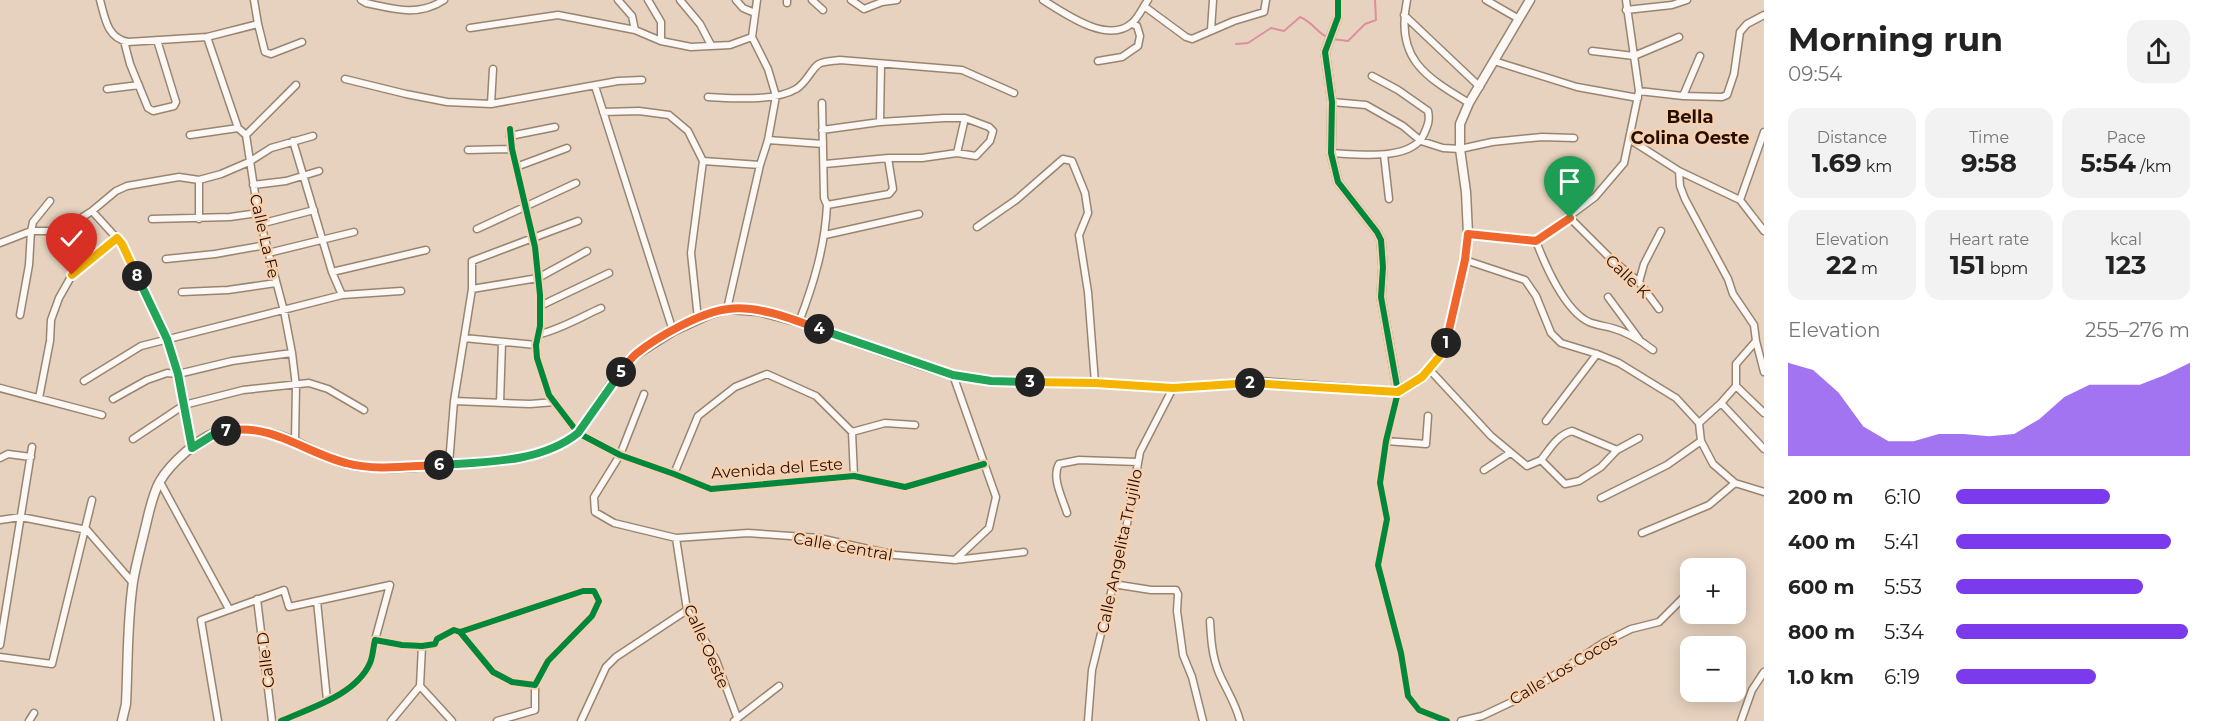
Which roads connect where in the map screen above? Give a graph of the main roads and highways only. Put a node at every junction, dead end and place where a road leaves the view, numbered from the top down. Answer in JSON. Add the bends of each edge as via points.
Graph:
{"nodes":[{"id":1,"x":1530,"y":0,"type":"edge"},
{"id":2,"x":122,"y":721,"type":"edge"}],
"edges":[{"from":1,"to":2,"type":"main road","via":[[1460,124],[1468,234],[1445,350],[1422,377],[1398,392],[1260,382],[1173,388],[991,381],[953,375],[800,322],[758,311],[727,309],[673,331],[635,355],[578,433],[538,452],[490,462],[393,467],[348,464],[276,435],[233,429],[216,433],[174,464],[160,482],[150,508],[133,583]]}]}
